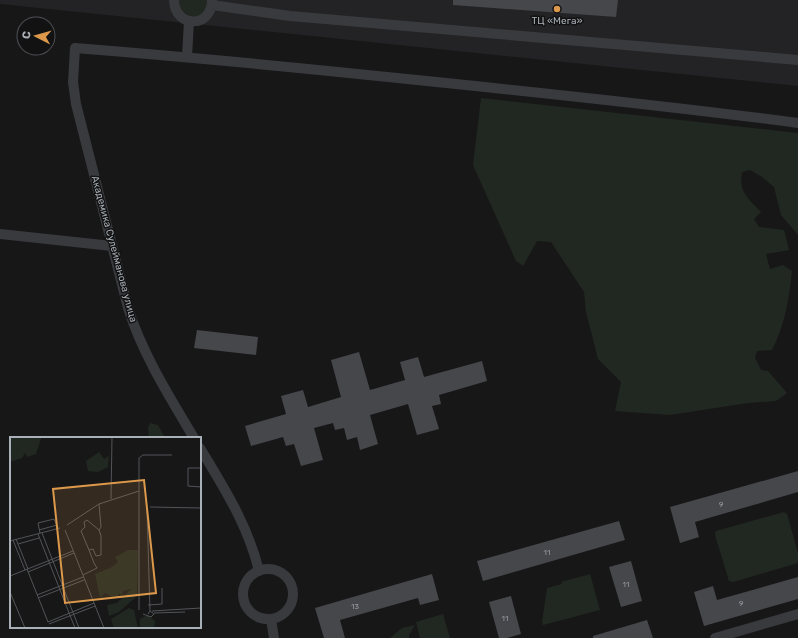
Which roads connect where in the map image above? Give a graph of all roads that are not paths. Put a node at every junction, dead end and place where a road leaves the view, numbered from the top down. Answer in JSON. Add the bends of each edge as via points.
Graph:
{"nodes":[{"id":1,"x":174,"y":0,"type":"edge"},
{"id":2,"x":212,"y":3,"type":"edge"},
{"id":3,"x":188,"y":21,"type":"junction"},
{"id":4,"x":187,"y":57,"type":"junction"},
{"id":5,"x":798,"y":60,"type":"edge"},
{"id":6,"x":798,"y":123,"type":"edge"},
{"id":7,"x":0,"y":234,"type":"edge"},
{"id":8,"x":112,"y":246,"type":"junction"},
{"id":9,"x":193,"y":437,"type":"edge"},
{"id":10,"x":201,"y":450,"type":"edge"},
{"id":11,"x":259,"y":571,"type":"junction"},
{"id":12,"x":798,"y":614,"type":"edge"},
{"id":13,"x":271,"y":619,"type":"junction"},
{"id":14,"x":274,"y":638,"type":"edge"},
{"id":15,"x":715,"y":638,"type":"edge"}],
"edges":[{"from":1,"to":3,"type":"street","via":[[177,14]]},
{"from":2,"to":3,"type":"street","via":[[205,17]]},
{"from":2,"to":5,"type":"street","via":[[290,16]]},
{"from":3,"to":4,"type":"street"},
{"from":4,"to":6,"type":"street","via":[[674,107]]},
{"from":4,"to":8,"type":"street","name":"Академика Сулейманова улица","via":[[75,48],[73,82],[76,104]]},
{"from":7,"to":8,"type":"street"},
{"from":8,"to":9,"type":"street","name":"Академика Сулейманова улица","via":[[128,308],[141,345]]},
{"from":10,"to":11,"type":"street","via":[[242,520]]},
{"from":11,"to":13,"type":"street","via":[[247,580],[243,596],[246,606],[252,613],[261,618]]},
{"from":11,"to":13,"type":"street","via":[[270,569],[281,573],[289,580],[293,591],[291,604],[286,611]]},
{"from":12,"to":15,"type":"street"},
{"from":13,"to":14,"type":"street"}]}
